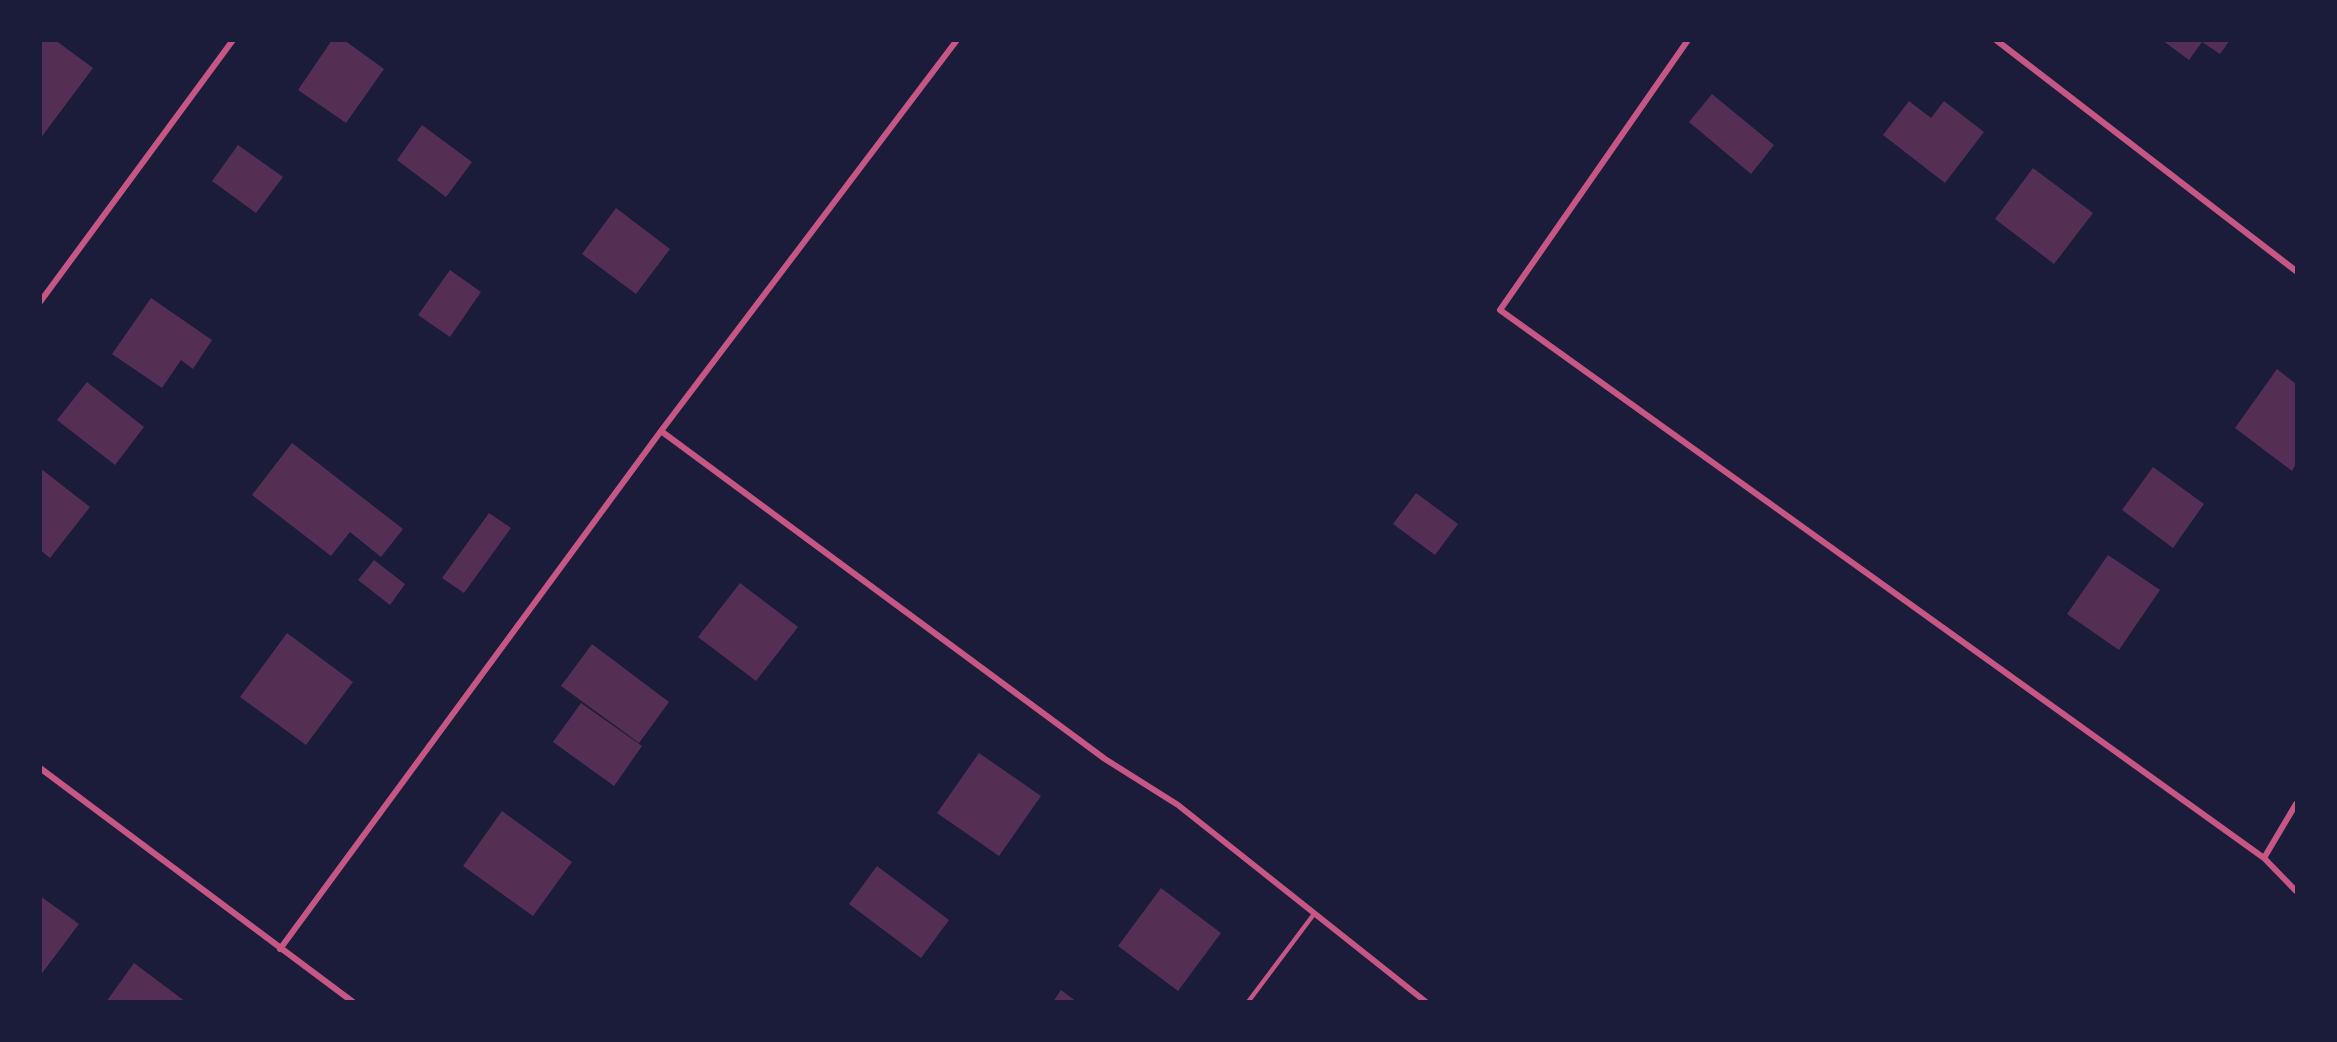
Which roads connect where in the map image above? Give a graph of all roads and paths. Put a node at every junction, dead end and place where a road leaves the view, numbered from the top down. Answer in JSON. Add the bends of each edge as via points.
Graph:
{"nodes":[{"id":1,"x":233,"y":40,"type":"edge"},
{"id":2,"x":957,"y":40,"type":"edge"},
{"id":3,"x":1688,"y":40,"type":"edge"},
{"id":4,"x":1996,"y":40,"type":"edge"},
{"id":5,"x":2296,"y":271,"type":"edge"},
{"id":6,"x":40,"y":302,"type":"edge"},
{"id":7,"x":661,"y":431,"type":"junction"},
{"id":8,"x":40,"y":768,"type":"edge"},
{"id":9,"x":2296,"y":804,"type":"edge"},
{"id":10,"x":2264,"y":858,"type":"junction"},
{"id":11,"x":2296,"y":891,"type":"edge"},
{"id":12,"x":1314,"y":914,"type":"junction"},
{"id":13,"x":280,"y":949,"type":"junction"},
{"id":14,"x":352,"y":1002,"type":"edge"},
{"id":15,"x":1248,"y":1002,"type":"edge"},
{"id":16,"x":1426,"y":1002,"type":"edge"}],
"edges":[{"from":1,"to":6,"type":"street"},
{"from":2,"to":7,"type":"street"},
{"from":3,"to":10,"type":"street","via":[[1500,310]]},
{"from":4,"to":5,"type":"street"},
{"from":7,"to":12,"type":"street","via":[[1105,759],[1178,805]]},
{"from":7,"to":13,"type":"street"},
{"from":8,"to":13,"type":"street"},
{"from":9,"to":10,"type":"street"},
{"from":10,"to":11,"type":"street"},
{"from":12,"to":15,"type":"lane"},
{"from":12,"to":16,"type":"street"},
{"from":13,"to":14,"type":"street"}]}
